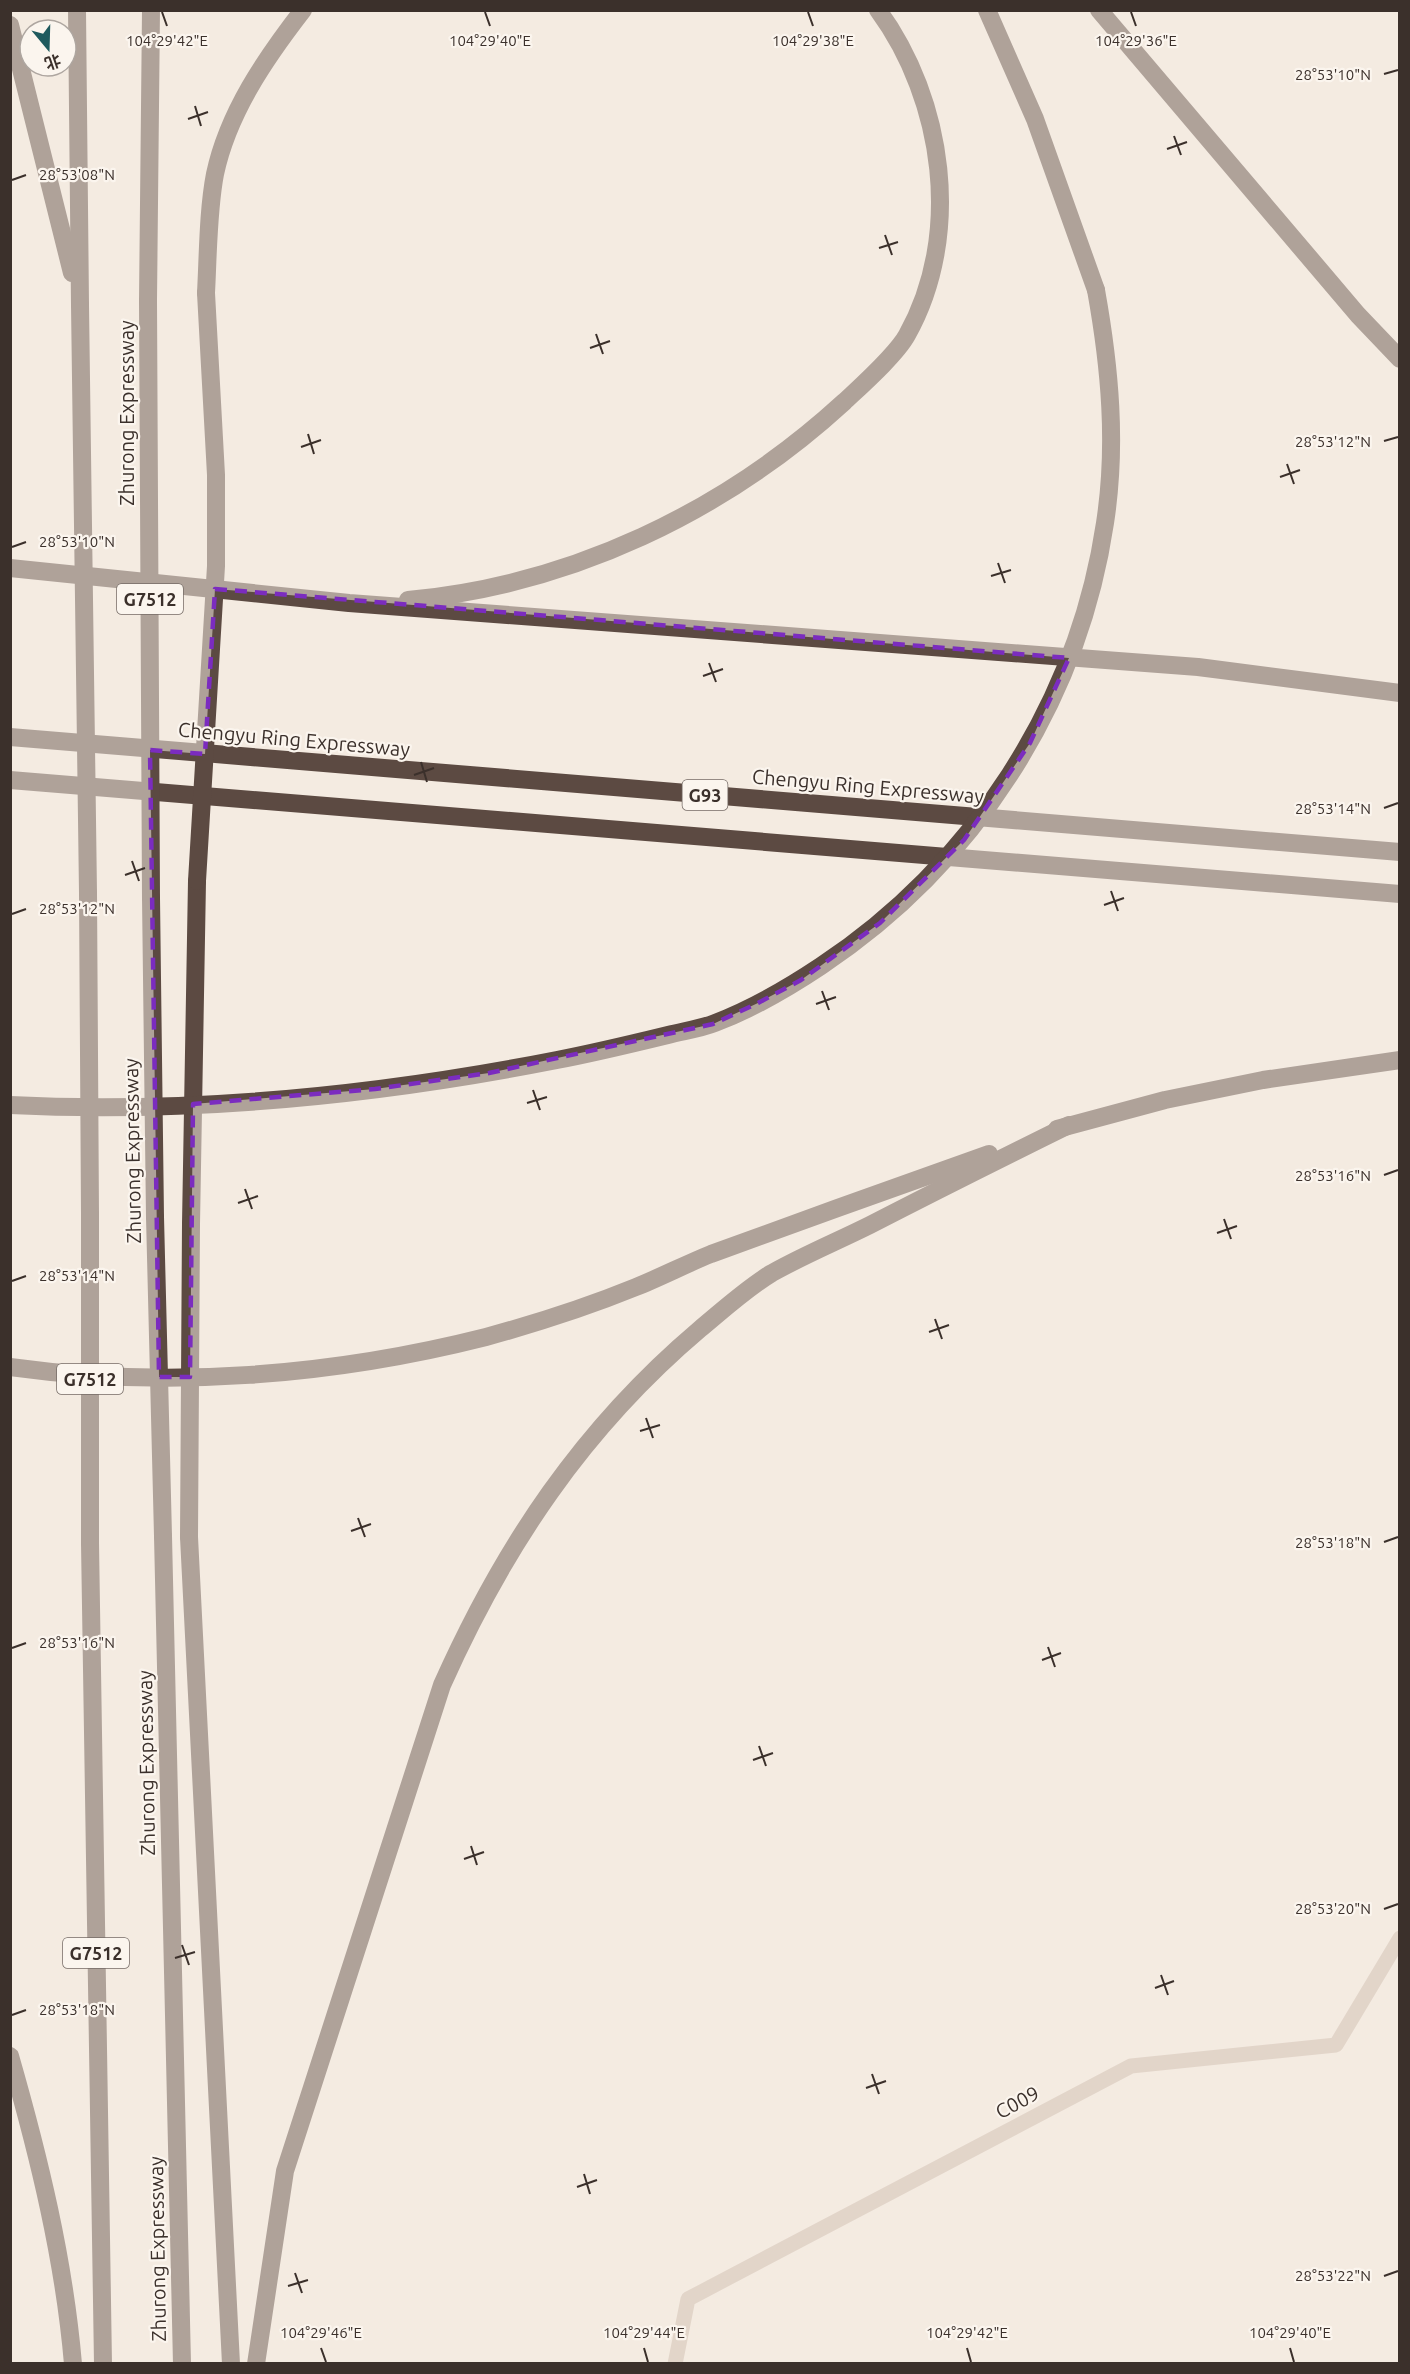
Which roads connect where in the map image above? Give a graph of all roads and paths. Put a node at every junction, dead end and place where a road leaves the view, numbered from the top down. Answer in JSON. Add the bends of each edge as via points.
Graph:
{"nodes":[{"id":1,"x":77,"y":10,"type":"edge"},
{"id":2,"x":151,"y":10,"type":"edge"},
{"id":3,"x":303,"y":10,"type":"edge"},
{"id":4,"x":878,"y":10,"type":"edge"},
{"id":5,"x":987,"y":10,"type":"edge"},
{"id":6,"x":1099,"y":10,"type":"edge"},
{"id":7,"x":10,"y":25,"type":"edge"},
{"id":8,"x":80,"y":305,"type":"junction"},
{"id":9,"x":1400,"y":359,"type":"edge"},
{"id":10,"x":10,"y":568,"type":"edge"},
{"id":11,"x":350,"y":603,"type":"junction"},
{"id":12,"x":1400,"y":693,"type":"edge"},
{"id":13,"x":10,"y":737,"type":"edge"},
{"id":14,"x":10,"y":780,"type":"edge"},
{"id":15,"x":1400,"y":852,"type":"edge"},
{"id":16,"x":1400,"y":894,"type":"edge"},
{"id":17,"x":1400,"y":1060,"type":"edge"},
{"id":18,"x":10,"y":1105,"type":"edge"},
{"id":19,"x":1069,"y":1125,"type":"junction"},
{"id":20,"x":10,"y":1366,"type":"edge"},
{"id":21,"x":1400,"y":1938,"type":"edge"},
{"id":22,"x":10,"y":2056,"type":"edge"},
{"id":23,"x":73,"y":2364,"type":"edge"},
{"id":24,"x":103,"y":2364,"type":"edge"},
{"id":25,"x":182,"y":2364,"type":"edge"},
{"id":26,"x":231,"y":2364,"type":"edge"},
{"id":27,"x":256,"y":2364,"type":"edge"},
{"id":28,"x":675,"y":2364,"type":"edge"}],
"edges":[{"from":1,"to":8,"type":"highway","number":"G7512"},
{"from":2,"to":25,"type":"highway","name":"Zhurong Expressway","number":"G7512","bridge":true,"via":[[148,301],[155,1217]]},
{"from":3,"to":26,"type":"highway","bridge":true,"via":[[250,86],[230,129],[215,175],[206,293],[214,429],[216,566],[196,881],[189,1537]]},
{"from":4,"to":11,"type":"highway","via":[[906,55],[921,90],[938,164],[940,200],[931,271],[907,337],[862,385],[762,470],[647,535],[532,577],[411,600]]},
{"from":5,"to":18,"type":"highway","bridge":true,"via":[[1035,119],[1096,290],[1107,347],[1111,464],[1094,580],[1078,636],[1030,743],[964,840],[924,883],[842,952],[801,980],[713,1024],[489,1073],[375,1089],[147,1106]]},
{"from":6,"to":9,"type":"highway","via":[[1358,315]]},
{"from":7,"to":8,"type":"highway"},
{"from":8,"to":24,"type":"highway","number":"G7512","bridge":true,"via":[[88,892],[90,1543]]},
{"from":10,"to":11,"type":"highway"},
{"from":11,"to":12,"type":"highway","via":[[1198,667]]},
{"from":13,"to":15,"type":"highway","name":"Chengyu Ring Expressway","number":"G93"},
{"from":14,"to":16,"type":"highway","number":"G93"},
{"from":17,"to":19,"type":"highway","via":[[1263,1080]]},
{"from":19,"to":20,"type":"highway","via":[[708,1256],[562,1314],[410,1354],[298,1370],[181,1377],[109,1376]]},
{"from":19,"to":27,"type":"highway","via":[[771,1274],[725,1308],[640,1384],[547,1495],[471,1619],[442,1685],[285,2171]]},
{"from":21,"to":28,"type":"street","name":"C009","via":[[1336,2045],[1131,2066],[688,2299]]},
{"from":22,"to":23,"type":"highway","via":[[55,2234]]}]}
